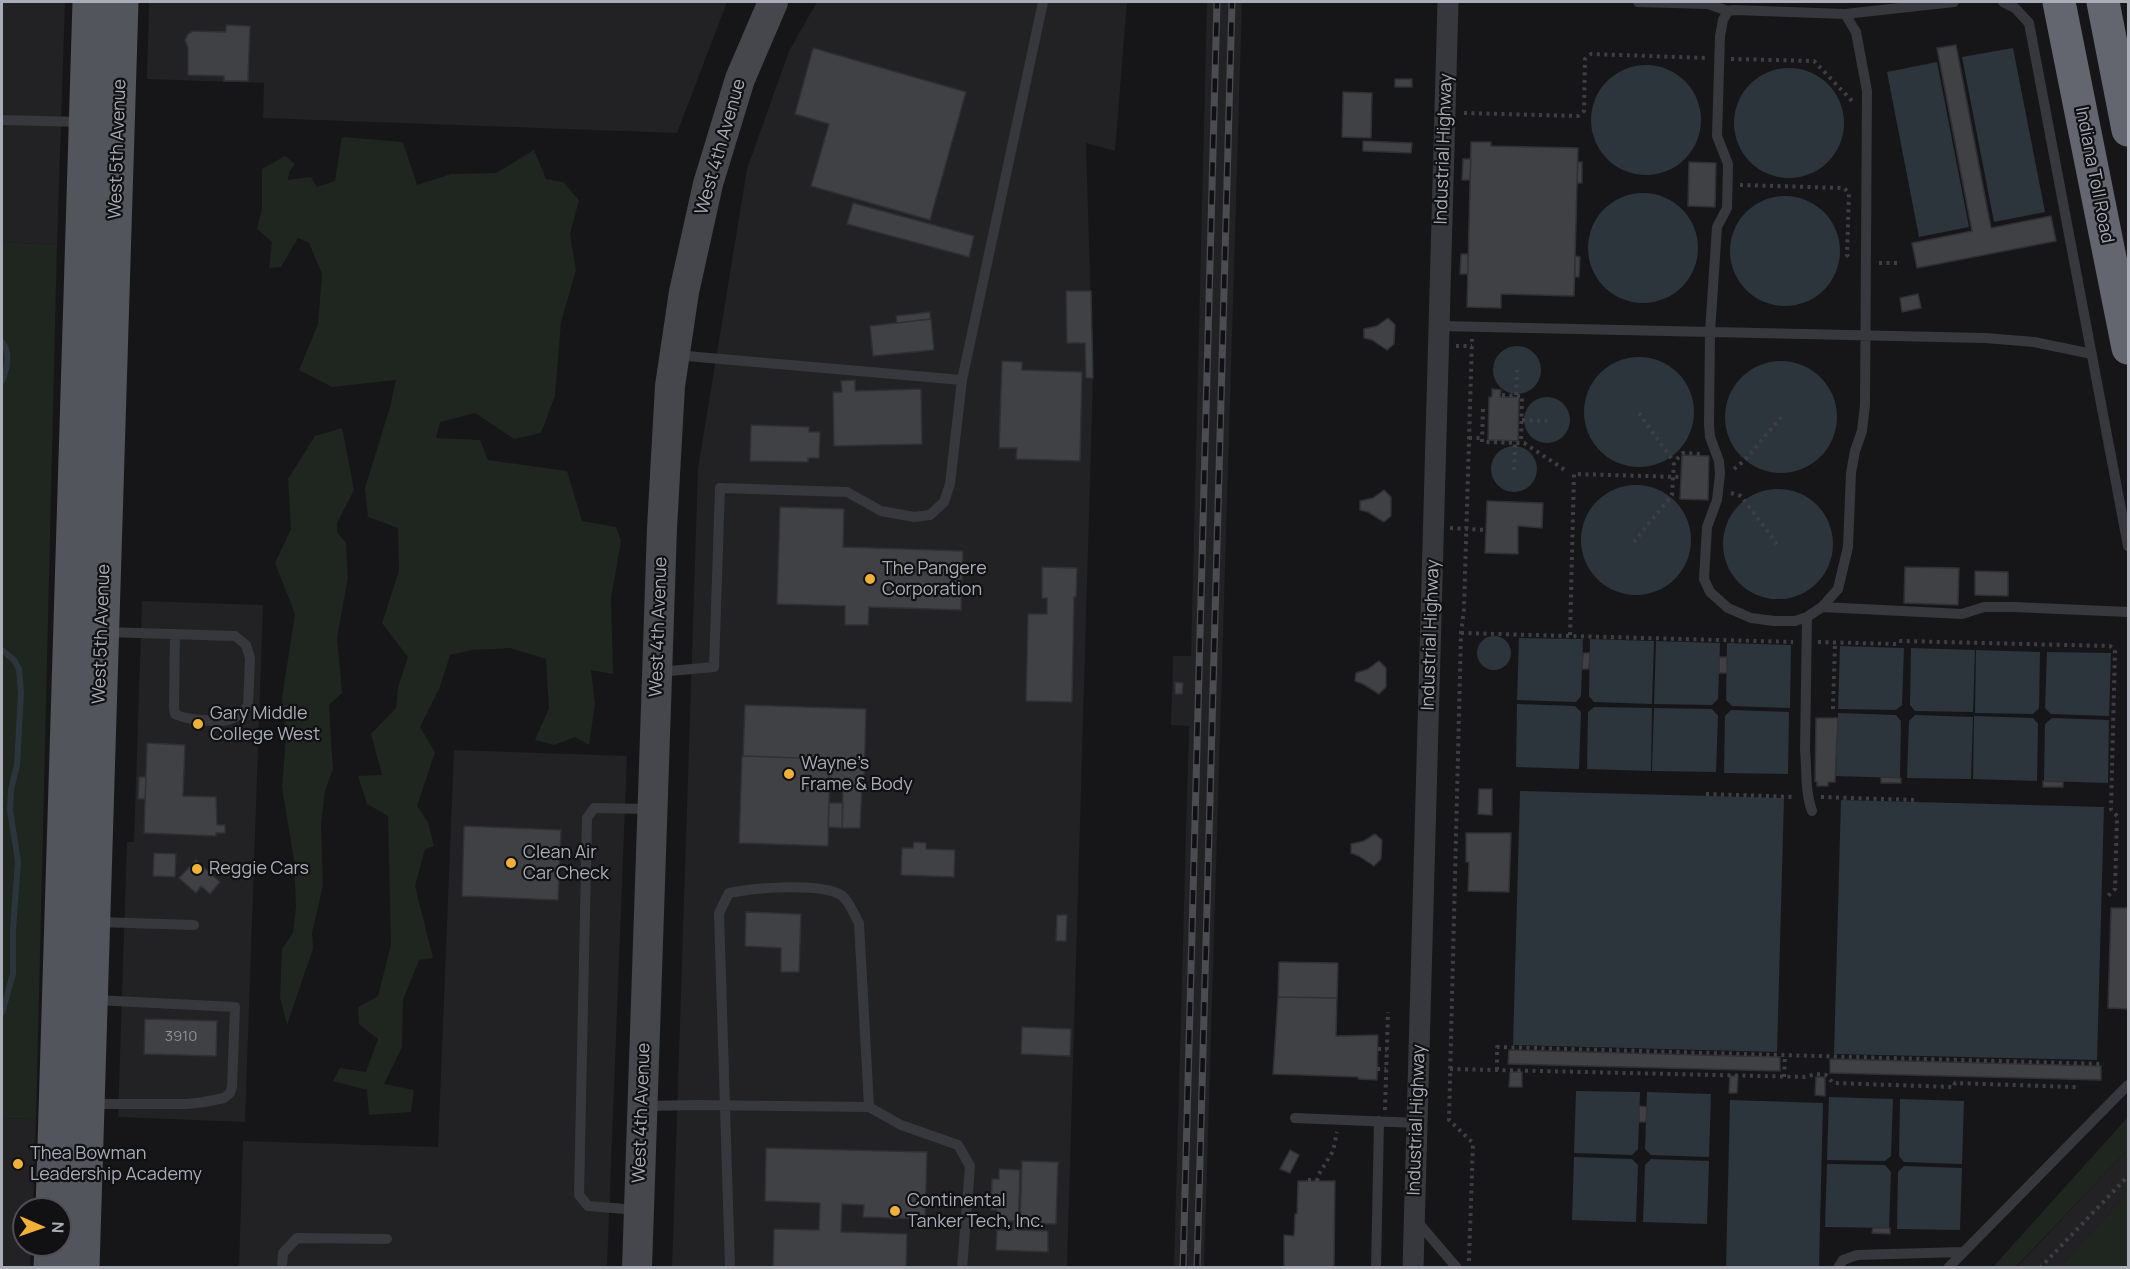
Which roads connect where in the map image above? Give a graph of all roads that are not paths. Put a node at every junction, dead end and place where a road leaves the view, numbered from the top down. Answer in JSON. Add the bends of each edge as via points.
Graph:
{"nodes":[{"id":1,"x":89,"y":2,"type":"edge"},
{"id":2,"x":122,"y":2,"type":"edge"},
{"id":3,"x":772,"y":2,"type":"edge"},
{"id":4,"x":1042,"y":2,"type":"edge"},
{"id":5,"x":1448,"y":2,"type":"edge"},
{"id":6,"x":1638,"y":2,"type":"edge"},
{"id":7,"x":1954,"y":2,"type":"edge"},
{"id":8,"x":2003,"y":2,"type":"edge"},
{"id":9,"x":2059,"y":2,"type":"edge"},
{"id":10,"x":2103,"y":2,"type":"edge"},
{"id":11,"x":1728,"y":11,"type":"junction"},
{"id":12,"x":1845,"y":14,"type":"junction"},
{"id":13,"x":2,"y":120,"type":"edge"},
{"id":14,"x":102,"y":123,"type":"junction"},
{"id":15,"x":2128,"y":130,"type":"edge"},
{"id":16,"x":1439,"y":326,"type":"junction"},
{"id":17,"x":1710,"y":332,"type":"junction"},
{"id":18,"x":1867,"y":335,"type":"junction"},
{"id":19,"x":2128,"y":348,"type":"edge"},
{"id":20,"x":2092,"y":354,"type":"junction"},
{"id":21,"x":675,"y":355,"type":"junction"},
{"id":22,"x":962,"y":380,"type":"junction"},
{"id":23,"x":75,"y":459,"type":"junction"},
{"id":24,"x":108,"y":459,"type":"junction"},
{"id":25,"x":2128,"y":546,"type":"edge"},
{"id":26,"x":1822,"y":607,"type":"junction"},
{"id":27,"x":2128,"y":612,"type":"edge"},
{"id":28,"x":1807,"y":617,"type":"junction"},
{"id":29,"x":102,"y":632,"type":"junction"},
{"id":30,"x":175,"y":634,"type":"junction"},
{"id":31,"x":657,"y":672,"type":"junction"},
{"id":32,"x":652,"y":809,"type":"junction"},
{"id":33,"x":1812,"y":811,"type":"dead end"},
{"id":34,"x":93,"y":921,"type":"junction"},
{"id":35,"x":194,"y":925,"type":"dead end"},
{"id":36,"x":75,"y":998,"type":"junction"},
{"id":37,"x":2128,"y":1085,"type":"edge"},
{"id":38,"x":88,"y":1104,"type":"junction"},
{"id":39,"x":724,"y":1105,"type":"junction"},
{"id":40,"x":642,"y":1106,"type":"junction"},
{"id":41,"x":869,"y":1107,"type":"junction"},
{"id":42,"x":1295,"y":1118,"type":"dead end"},
{"id":43,"x":1382,"y":1121,"type":"junction"},
{"id":44,"x":1417,"y":1123,"type":"junction"},
{"id":45,"x":53,"y":1197,"type":"edge"},
{"id":46,"x":639,"y":1210,"type":"junction"},
{"id":47,"x":1414,"y":1218,"type":"junction"},
{"id":48,"x":387,"y":1239,"type":"dead end"},
{"id":49,"x":1962,"y":1252,"type":"junction"},
{"id":50,"x":82,"y":1268,"type":"edge"},
{"id":51,"x":282,"y":1268,"type":"edge"},
{"id":52,"x":637,"y":1268,"type":"edge"},
{"id":53,"x":730,"y":1268,"type":"edge"},
{"id":54,"x":962,"y":1268,"type":"edge"},
{"id":55,"x":1376,"y":1268,"type":"edge"},
{"id":56,"x":1413,"y":1268,"type":"edge"},
{"id":57,"x":1457,"y":1268,"type":"edge"},
{"id":58,"x":1838,"y":1268,"type":"edge"},
{"id":59,"x":1948,"y":1268,"type":"edge"}],
"edges":[{"from":1,"to":14,"type":"main road","name":"West 5th Avenue"},
{"from":2,"to":14,"type":"main road","name":"West 5th Avenue"},
{"from":3,"to":21,"type":"main road","name":"West 4th Avenue","via":[[740,79],[708,184],[684,292]]},
{"from":4,"to":22,"type":"lane"},
{"from":5,"to":16,"type":"street","name":"Industrial Highway","via":[[1454,113]]},
{"from":6,"to":11,"type":"lane","via":[[1708,4]]},
{"from":7,"to":12,"type":"lane"},
{"from":8,"to":20,"type":"lane","via":[[2029,23]]},
{"from":9,"to":19,"type":"highway","name":"Indiana Toll Road"},
{"from":10,"to":15,"type":"highway"},
{"from":11,"to":12,"type":"lane"},
{"from":11,"to":17,"type":"lane","via":[[1723,20],[1717,136],[1727,159],[1727,208],[1717,227]]},
{"from":12,"to":18,"type":"lane","via":[[1856,32],[1868,91]]},
{"from":13,"to":14,"type":"lane"},
{"from":14,"to":23,"type":"main road","name":"West 5th Avenue"},
{"from":14,"to":24,"type":"main road","name":"West 5th Avenue"},
{"from":16,"to":17,"type":"lane"},
{"from":16,"to":44,"type":"street","name":"Industrial Highway"},
{"from":17,"to":18,"type":"lane"},
{"from":17,"to":28,"type":"lane","via":[[1709,424],[1720,474],[1717,500],[1707,527],[1704,579],[1710,592],[1728,608],[1751,618],[1795,621]]},
{"from":18,"to":20,"type":"lane","via":[[2022,341]]},
{"from":18,"to":26,"type":"lane","via":[[1865,405],[1851,473],[1848,547],[1838,589]]},
{"from":20,"to":25,"type":"lane"},
{"from":21,"to":22,"type":"lane"},
{"from":21,"to":31,"type":"main road","name":"West 4th Avenue","via":[[670,386]]},
{"from":22,"to":31,"type":"lane","via":[[950,484],[944,502],[930,515],[914,517],[881,511],[848,492],[720,488],[714,667]]},
{"from":23,"to":24,"type":"main road"},
{"from":23,"to":36,"type":"main road","name":"West 5th Avenue"},
{"from":24,"to":29,"type":"main road","name":"West 5th Avenue"},
{"from":26,"to":27,"type":"lane","via":[[1962,614],[1984,607]]},
{"from":26,"to":28,"type":"lane"},
{"from":28,"to":33,"type":"lane","via":[[1805,750],[1807,797]]},
{"from":29,"to":30,"type":"lane"},
{"from":29,"to":34,"type":"main road","name":"West 5th Avenue"},
{"from":30,"to":30,"type":"lane","via":[[235,636],[246,645],[250,658],[248,706],[241,714],[230,720],[182,718],[175,714]]},
{"from":31,"to":32,"type":"main road","name":"West 4th Avenue"},
{"from":32,"to":40,"type":"main road","name":"West 4th Avenue"},
{"from":32,"to":46,"type":"lane","via":[[594,808],[587,819],[579,1195],[588,1206]]},
{"from":34,"to":35,"type":"lane"},
{"from":34,"to":36,"type":"main road","name":"West 5th Avenue"},
{"from":36,"to":38,"type":"main road","name":"West 5th Avenue"},
{"from":36,"to":38,"type":"lane","via":[[235,1007],[232,1087],[224,1098],[187,1104]]},
{"from":36,"to":45,"type":"main road","name":"West 5th Avenue"},
{"from":37,"to":49,"type":"lane"},
{"from":38,"to":50,"type":"main road","name":"West 5th Avenue"},
{"from":39,"to":40,"type":"lane"},
{"from":39,"to":41,"type":"lane"},
{"from":39,"to":41,"type":"lane","via":[[719,913],[729,894],[750,888],[826,888],[843,896],[859,923]]},
{"from":39,"to":53,"type":"lane"},
{"from":40,"to":46,"type":"main road","name":"West 4th Avenue"},
{"from":41,"to":54,"type":"lane","via":[[901,1125],[958,1145],[970,1166]]},
{"from":42,"to":43,"type":"lane"},
{"from":43,"to":44,"type":"lane"},
{"from":43,"to":55,"type":"lane"},
{"from":44,"to":47,"type":"street","name":"Industrial Highway"},
{"from":46,"to":52,"type":"main road","name":"West 4th Avenue"},
{"from":47,"to":56,"type":"street","name":"Industrial Highway"},
{"from":47,"to":57,"type":"lane"},
{"from":48,"to":51,"type":"lane","via":[[297,1238],[283,1253]]},
{"from":49,"to":58,"type":"lane","via":[[1857,1255],[1843,1260]]},
{"from":49,"to":59,"type":"lane"}]}
